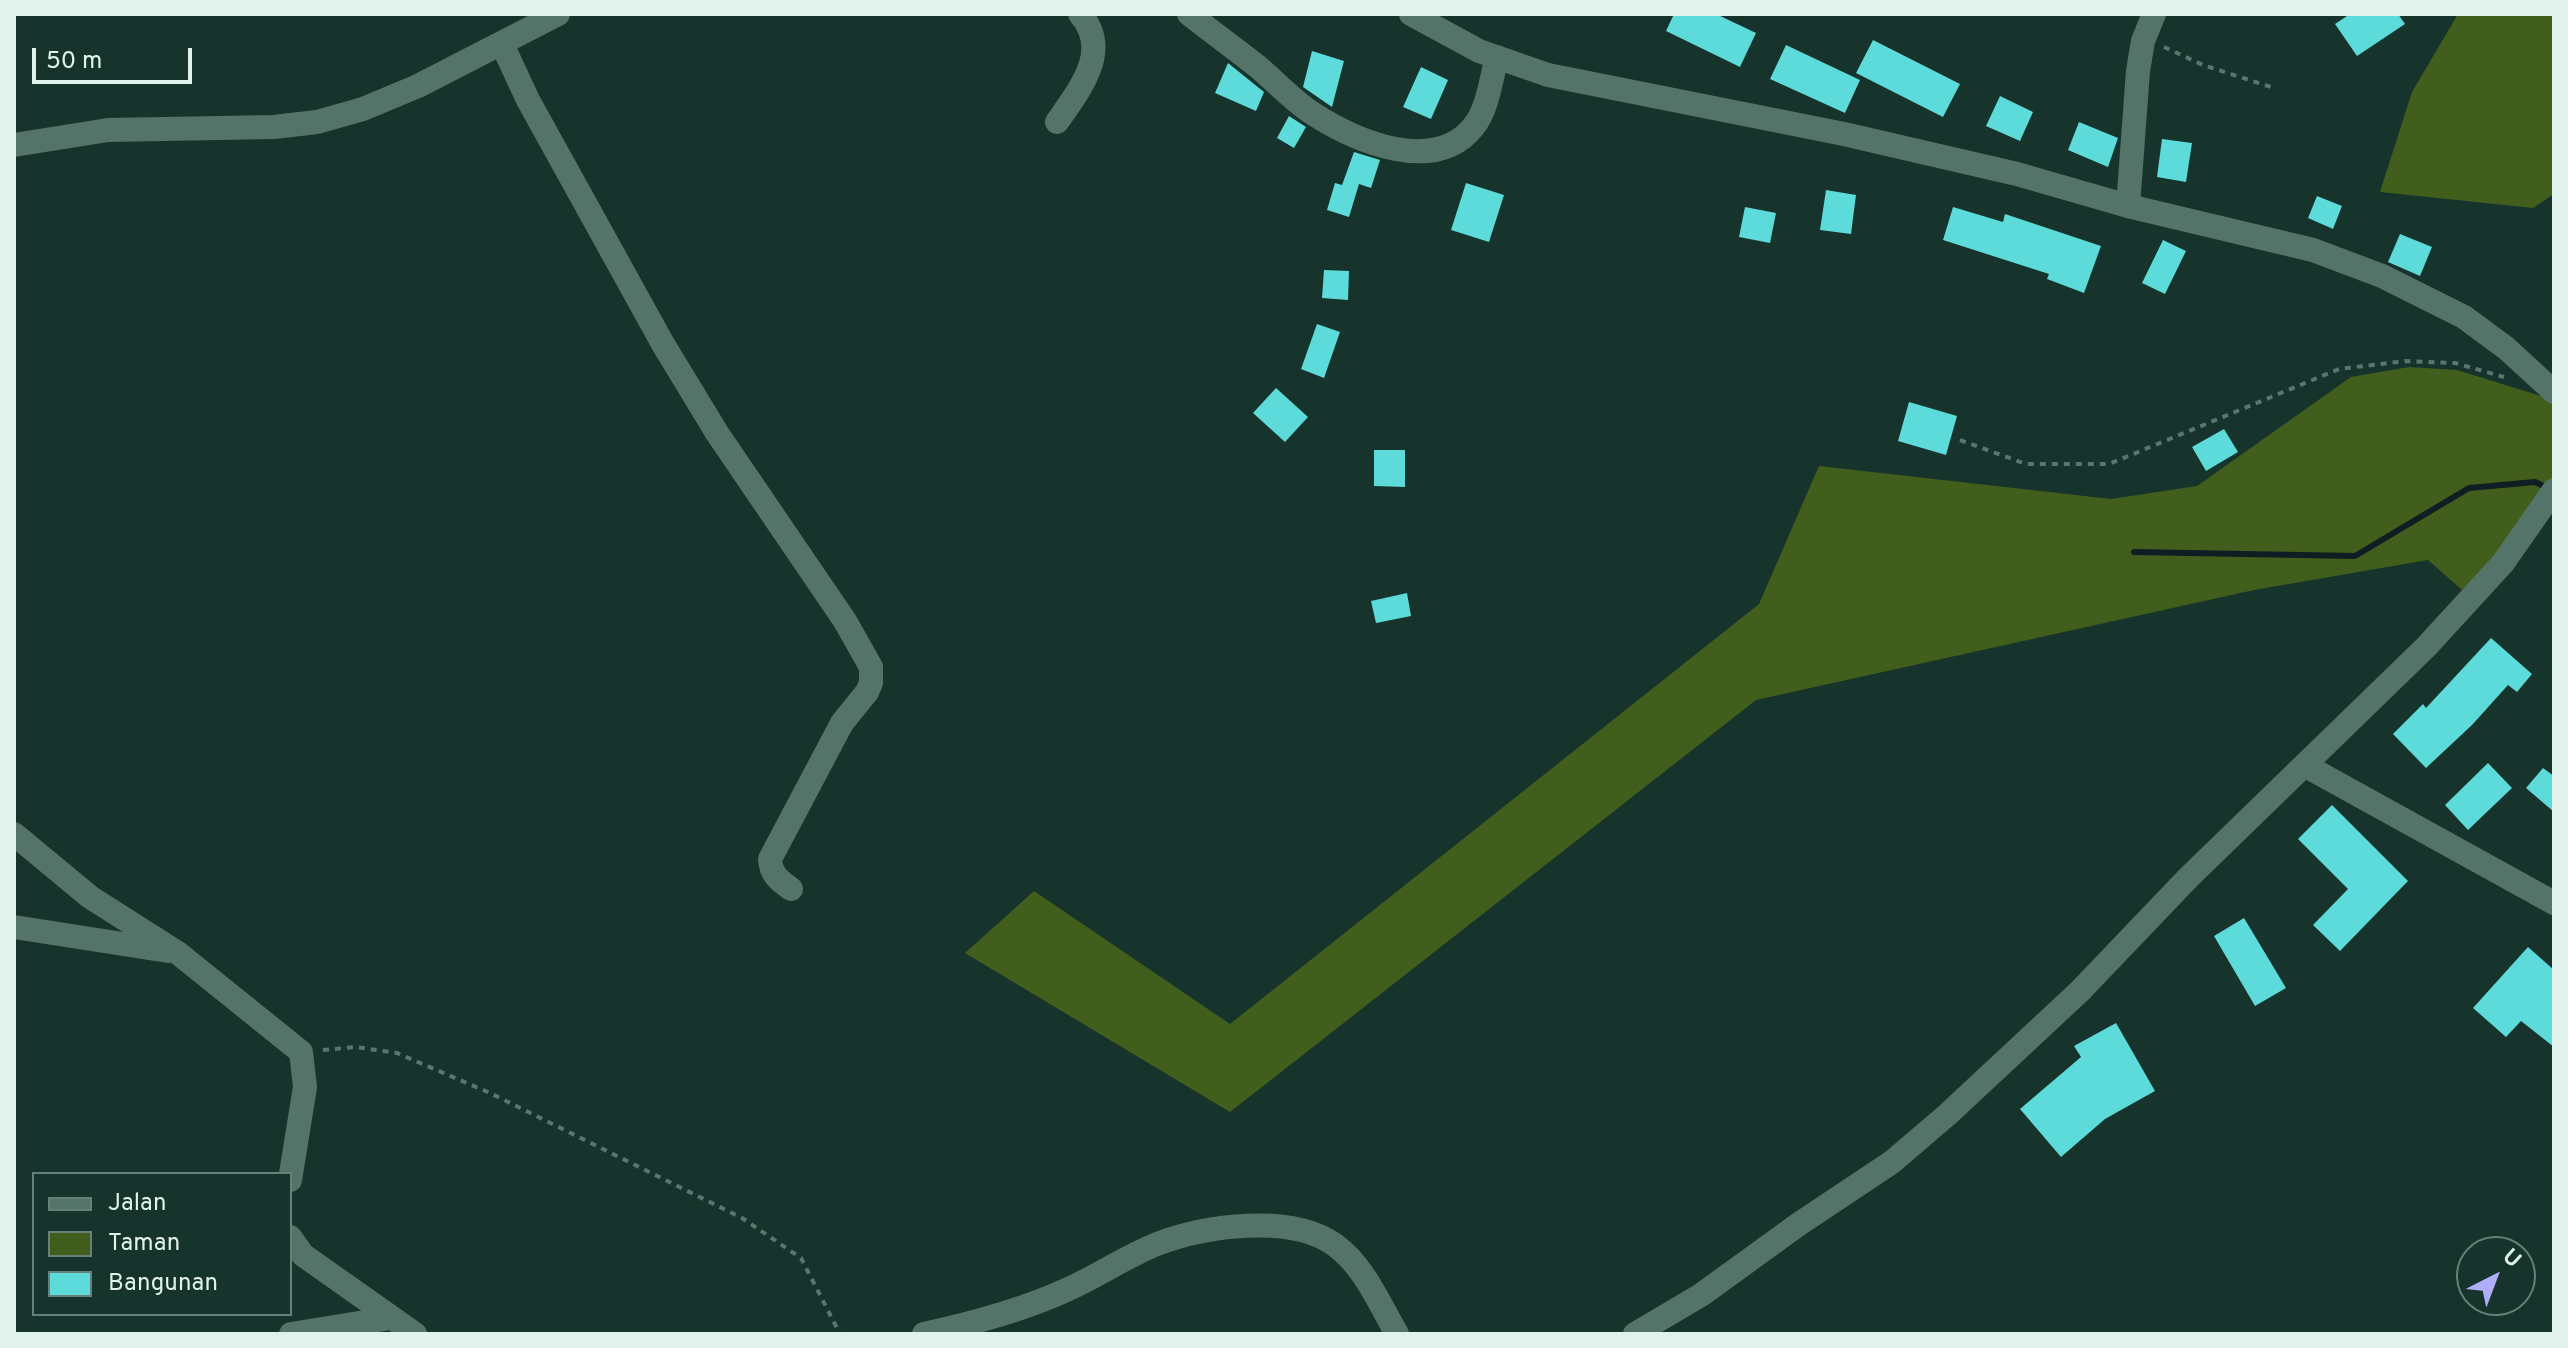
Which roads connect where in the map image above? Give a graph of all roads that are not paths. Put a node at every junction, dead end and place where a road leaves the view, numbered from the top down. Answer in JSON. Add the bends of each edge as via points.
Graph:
{"nodes":[{"id":1,"x":558,"y":14,"type":"edge"},
{"id":2,"x":1080,"y":14,"type":"edge"},
{"id":3,"x":1189,"y":14,"type":"edge"},
{"id":4,"x":1411,"y":14,"type":"edge"},
{"id":5,"x":2154,"y":14,"type":"edge"},
{"id":6,"x":502,"y":44,"type":"junction"},
{"id":7,"x":1497,"y":57,"type":"junction"},
{"id":8,"x":1057,"y":122,"type":"dead end"},
{"id":9,"x":14,"y":145,"type":"edge"},
{"id":10,"x":2128,"y":206,"type":"junction"},
{"id":11,"x":2554,"y":392,"type":"edge"},
{"id":12,"x":2554,"y":490,"type":"edge"},
{"id":13,"x":2306,"y":766,"type":"junction"},
{"id":14,"x":17,"y":845,"type":"edge"},
{"id":15,"x":791,"y":889,"type":"dead end"},
{"id":16,"x":2554,"y":903,"type":"edge"},
{"id":17,"x":14,"y":927,"type":"edge"},
{"id":18,"x":178,"y":953,"type":"junction"},
{"id":19,"x":291,"y":1172,"type":"edge"},
{"id":20,"x":292,"y":1240,"type":"edge"},
{"id":21,"x":390,"y":1318,"type":"junction"},
{"id":22,"x":291,"y":1334,"type":"edge"},
{"id":23,"x":415,"y":1334,"type":"edge"},
{"id":24,"x":924,"y":1334,"type":"edge"},
{"id":25,"x":1397,"y":1334,"type":"edge"},
{"id":26,"x":1635,"y":1334,"type":"edge"}],
"edges":[{"from":1,"to":6,"type":"street"},
{"from":2,"to":8,"type":"street","via":[[1088,23],[1095,52]]},
{"from":3,"to":7,"type":"street","via":[[1313,114],[1362,138],[1417,152],[1450,145],[1474,126]]},
{"from":4,"to":7,"type":"street"},
{"from":5,"to":10,"type":"street","via":[[2138,71]]},
{"from":6,"to":9,"type":"street","via":[[363,109],[317,122],[108,130]]},
{"from":6,"to":15,"type":"street","via":[[663,344],[871,667],[867,692],[842,723],[770,859],[776,879]]},
{"from":7,"to":10,"type":"street","via":[[1548,75],[1844,134]]},
{"from":10,"to":11,"type":"street","via":[[2285,242],[2382,276],[2464,317]]},
{"from":12,"to":13,"type":"street","via":[[2478,592]]},
{"from":13,"to":16,"type":"street"},
{"from":13,"to":26,"type":"street","via":[[2080,991],[1892,1162],[1701,1295]]},
{"from":14,"to":18,"type":"street"},
{"from":17,"to":18,"type":"street"},
{"from":18,"to":19,"type":"street","via":[[301,1052],[305,1087]]},
{"from":20,"to":21,"type":"street","via":[[303,1255]]},
{"from":21,"to":22,"type":"street"},
{"from":21,"to":23,"type":"street"},
{"from":24,"to":25,"type":"street","via":[[1064,1292],[1156,1244],[1210,1230],[1265,1226],[1309,1232],[1345,1252]]}]}
